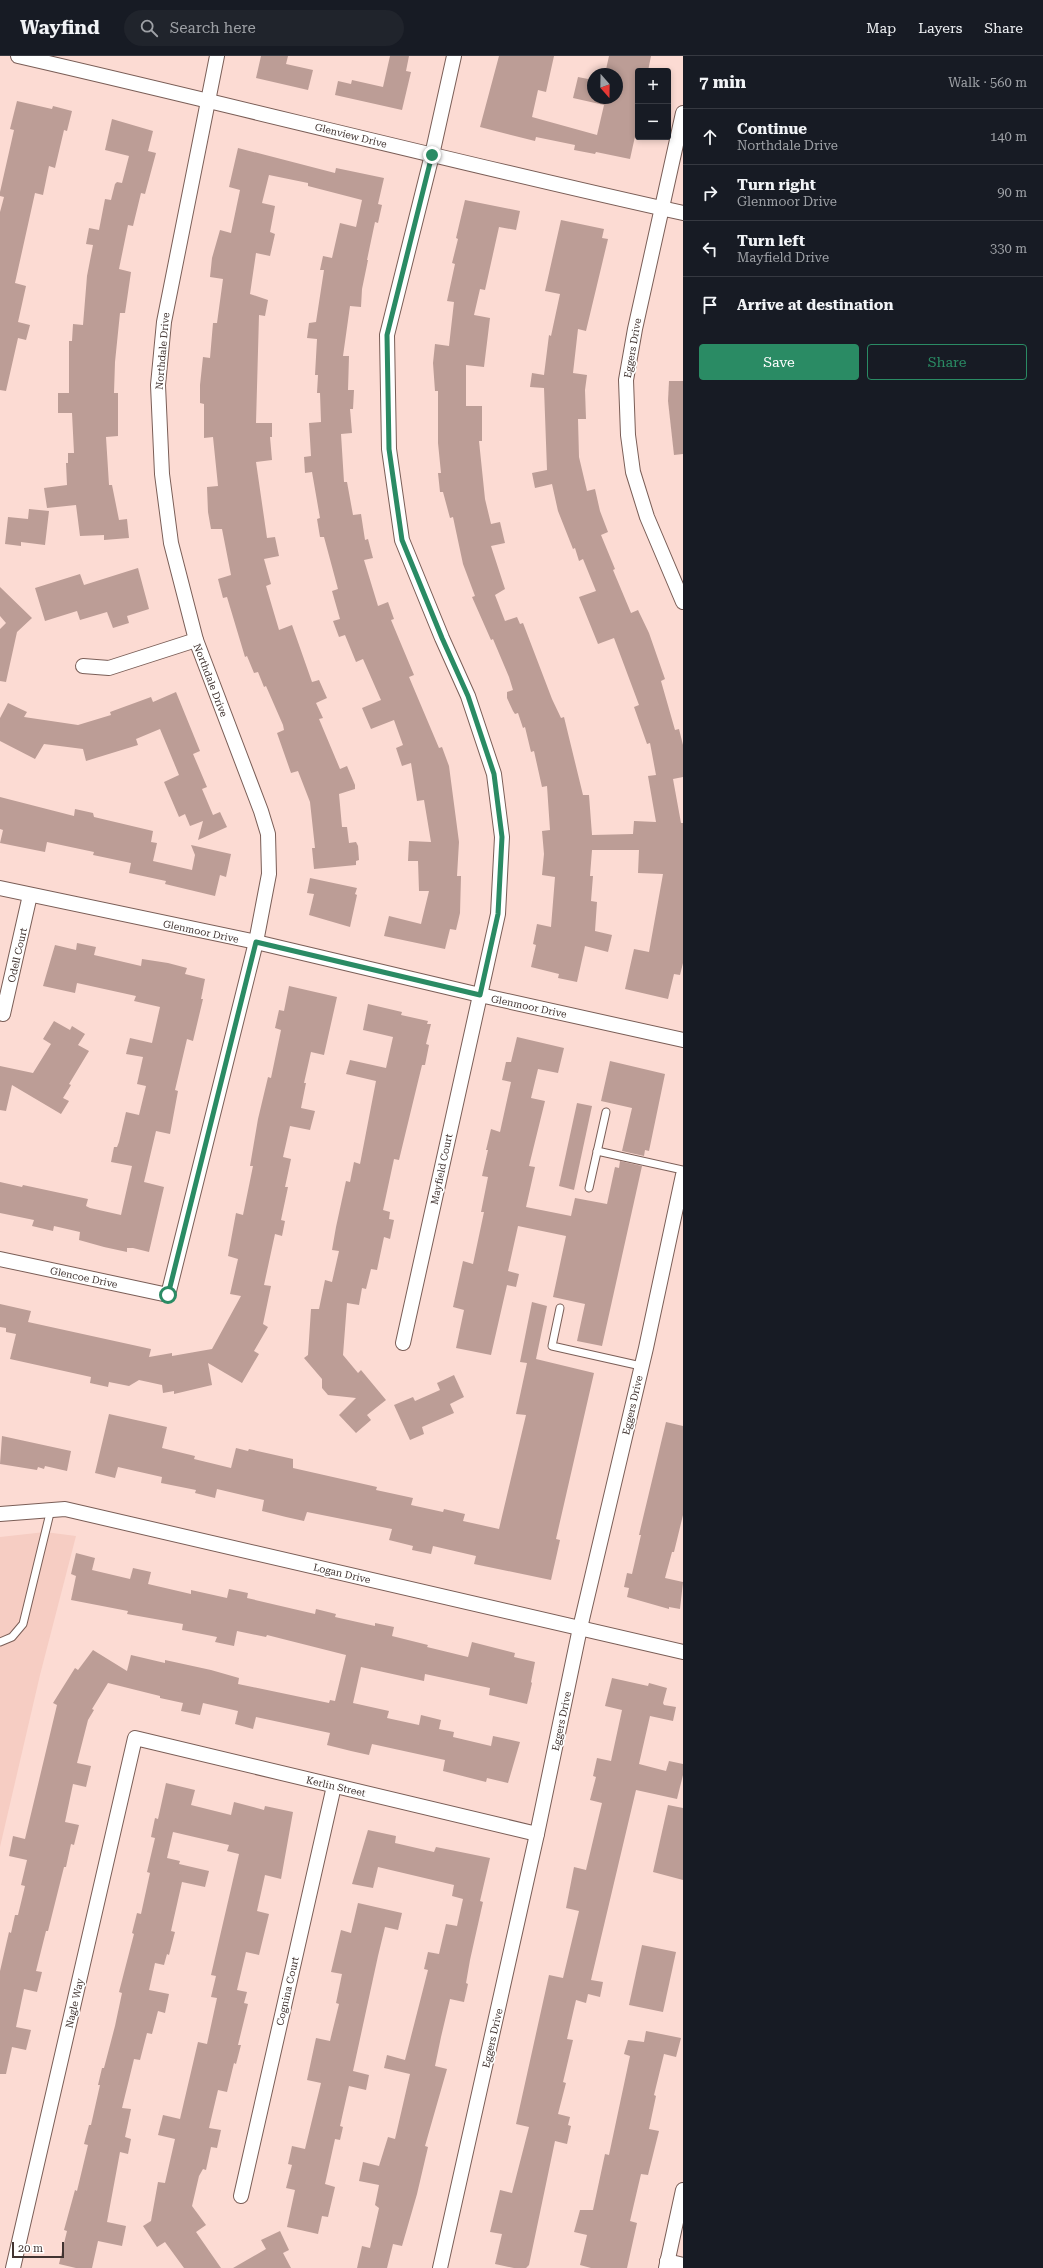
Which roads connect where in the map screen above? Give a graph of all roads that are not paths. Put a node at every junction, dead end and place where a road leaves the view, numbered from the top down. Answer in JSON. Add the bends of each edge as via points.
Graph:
{"nodes":[{"id":1,"x":18,"y":56,"type":"edge"},
{"id":2,"x":216,"y":56,"type":"edge"},
{"id":3,"x":454,"y":56,"type":"edge"},
{"id":4,"x":207,"y":100,"type":"junction"},
{"id":5,"x":683,"y":113,"type":"edge"},
{"id":6,"x":432,"y":155,"type":"junction"},
{"id":7,"x":662,"y":208,"type":"junction"},
{"id":8,"x":683,"y":213,"type":"edge"},
{"id":9,"x":683,"y":602,"type":"edge"},
{"id":10,"x":196,"y":640,"type":"junction"},
{"id":11,"x":83,"y":666,"type":"dead end"},
{"id":12,"x":0,"y":888,"type":"edge"},
{"id":13,"x":30,"y":895,"type":"junction"},
{"id":14,"x":256,"y":942,"type":"junction"},
{"id":15,"x":480,"y":995,"type":"junction"},
{"id":16,"x":3,"y":1014,"type":"dead end"},
{"id":17,"x":683,"y":1040,"type":"edge"},
{"id":18,"x":606,"y":1112,"type":"dead end"},
{"id":19,"x":597,"y":1151,"type":"junction"},
{"id":20,"x":683,"y":1170,"type":"edge"},
{"id":21,"x":683,"y":1175,"type":"edge"},
{"id":22,"x":589,"y":1188,"type":"dead end"},
{"id":23,"x":0,"y":1259,"type":"edge"},
{"id":24,"x":168,"y":1295,"type":"joint"},
{"id":25,"x":560,"y":1308,"type":"dead end"},
{"id":26,"x":403,"y":1344,"type":"dead end"},
{"id":27,"x":641,"y":1366,"type":"junction"},
{"id":28,"x":51,"y":1509,"type":"junction"},
{"id":29,"x":0,"y":1514,"type":"edge"},
{"id":30,"x":580,"y":1628,"type":"junction"},
{"id":31,"x":0,"y":1642,"type":"edge"},
{"id":32,"x":683,"y":1652,"type":"edge"},
{"id":33,"x":135,"y":1738,"type":"joint"},
{"id":34,"x":334,"y":1786,"type":"junction"},
{"id":35,"x":538,"y":1834,"type":"junction"},
{"id":36,"x":683,"y":2190,"type":"edge"},
{"id":37,"x":241,"y":2196,"type":"dead end"},
{"id":38,"x":667,"y":2264,"type":"edge"},
{"id":39,"x":683,"y":2265,"type":"edge"},
{"id":40,"x":13,"y":2268,"type":"edge"},
{"id":41,"x":440,"y":2268,"type":"edge"}],
"edges":[{"from":1,"to":4,"type":"street","name":"Glenview Drive"},
{"from":2,"to":4,"type":"street","name":"Northdale Drive"},
{"from":3,"to":6,"type":"street","name":"Mayfield Court"},
{"from":4,"to":6,"type":"street","name":"Glenview Drive"},
{"from":4,"to":10,"type":"street","name":"Northdale Drive","via":[[164,322],[158,385],[162,474],[171,543]]},
{"from":5,"to":7,"type":"street","name":"Eggers Drive"},
{"from":6,"to":7,"type":"street","name":"Glenview Drive"},
{"from":6,"to":15,"type":"street","name":"Mayfield Court","via":[[387,335],[389,449],[402,540],[468,696],[494,774],[502,837],[498,914]]},
{"from":7,"to":8,"type":"street","name":"Glenview Drive"},
{"from":7,"to":9,"type":"street","name":"Eggers Drive","via":[[626,380],[628,435],[634,472],[647,517]]},
{"from":10,"to":11,"type":"street","via":[[109,668]]},
{"from":10,"to":14,"type":"street","name":"Northdale Drive","via":[[268,834],[269,874]]},
{"from":12,"to":13,"type":"street","name":"Glenmoor Drive"},
{"from":13,"to":14,"type":"street","name":"Glenmoor Drive"},
{"from":13,"to":16,"type":"street","name":"Odell Court"},
{"from":14,"to":15,"type":"street","name":"Glenmoor Drive"},
{"from":14,"to":24,"type":"street","name":"Northdale Drive"},
{"from":15,"to":17,"type":"street","name":"Glenmoor Drive"},
{"from":15,"to":26,"type":"street","name":"Mayfield Court"},
{"from":18,"to":19,"type":"lane"},
{"from":19,"to":20,"type":"lane"},
{"from":19,"to":22,"type":"lane"},
{"from":21,"to":27,"type":"street","name":"Eggers Drive"},
{"from":23,"to":24,"type":"street","name":"Glencoe Drive"},
{"from":25,"to":27,"type":"lane","via":[[552,1346]]},
{"from":27,"to":30,"type":"street","name":"Eggers Drive"},
{"from":28,"to":29,"type":"street","name":"Logan Drive"},
{"from":28,"to":30,"type":"street","name":"Logan Drive","via":[[65,1509],[104,1517]]},
{"from":28,"to":31,"type":"lane","via":[[23,1624],[12,1637]]},
{"from":30,"to":32,"type":"street","name":"Logan Drive"},
{"from":30,"to":35,"type":"street","name":"Eggers Drive"},
{"from":33,"to":34,"type":"street","name":"Kerlin Street"},
{"from":33,"to":40,"type":"street","name":"Nagle Way"},
{"from":34,"to":35,"type":"street","name":"Kerlin Street"},
{"from":34,"to":37,"type":"street","name":"Cognina Court"},
{"from":35,"to":41,"type":"street","name":"Eggers Drive"},
{"from":36,"to":38,"type":"street"},
{"from":38,"to":39,"type":"street"}]}
